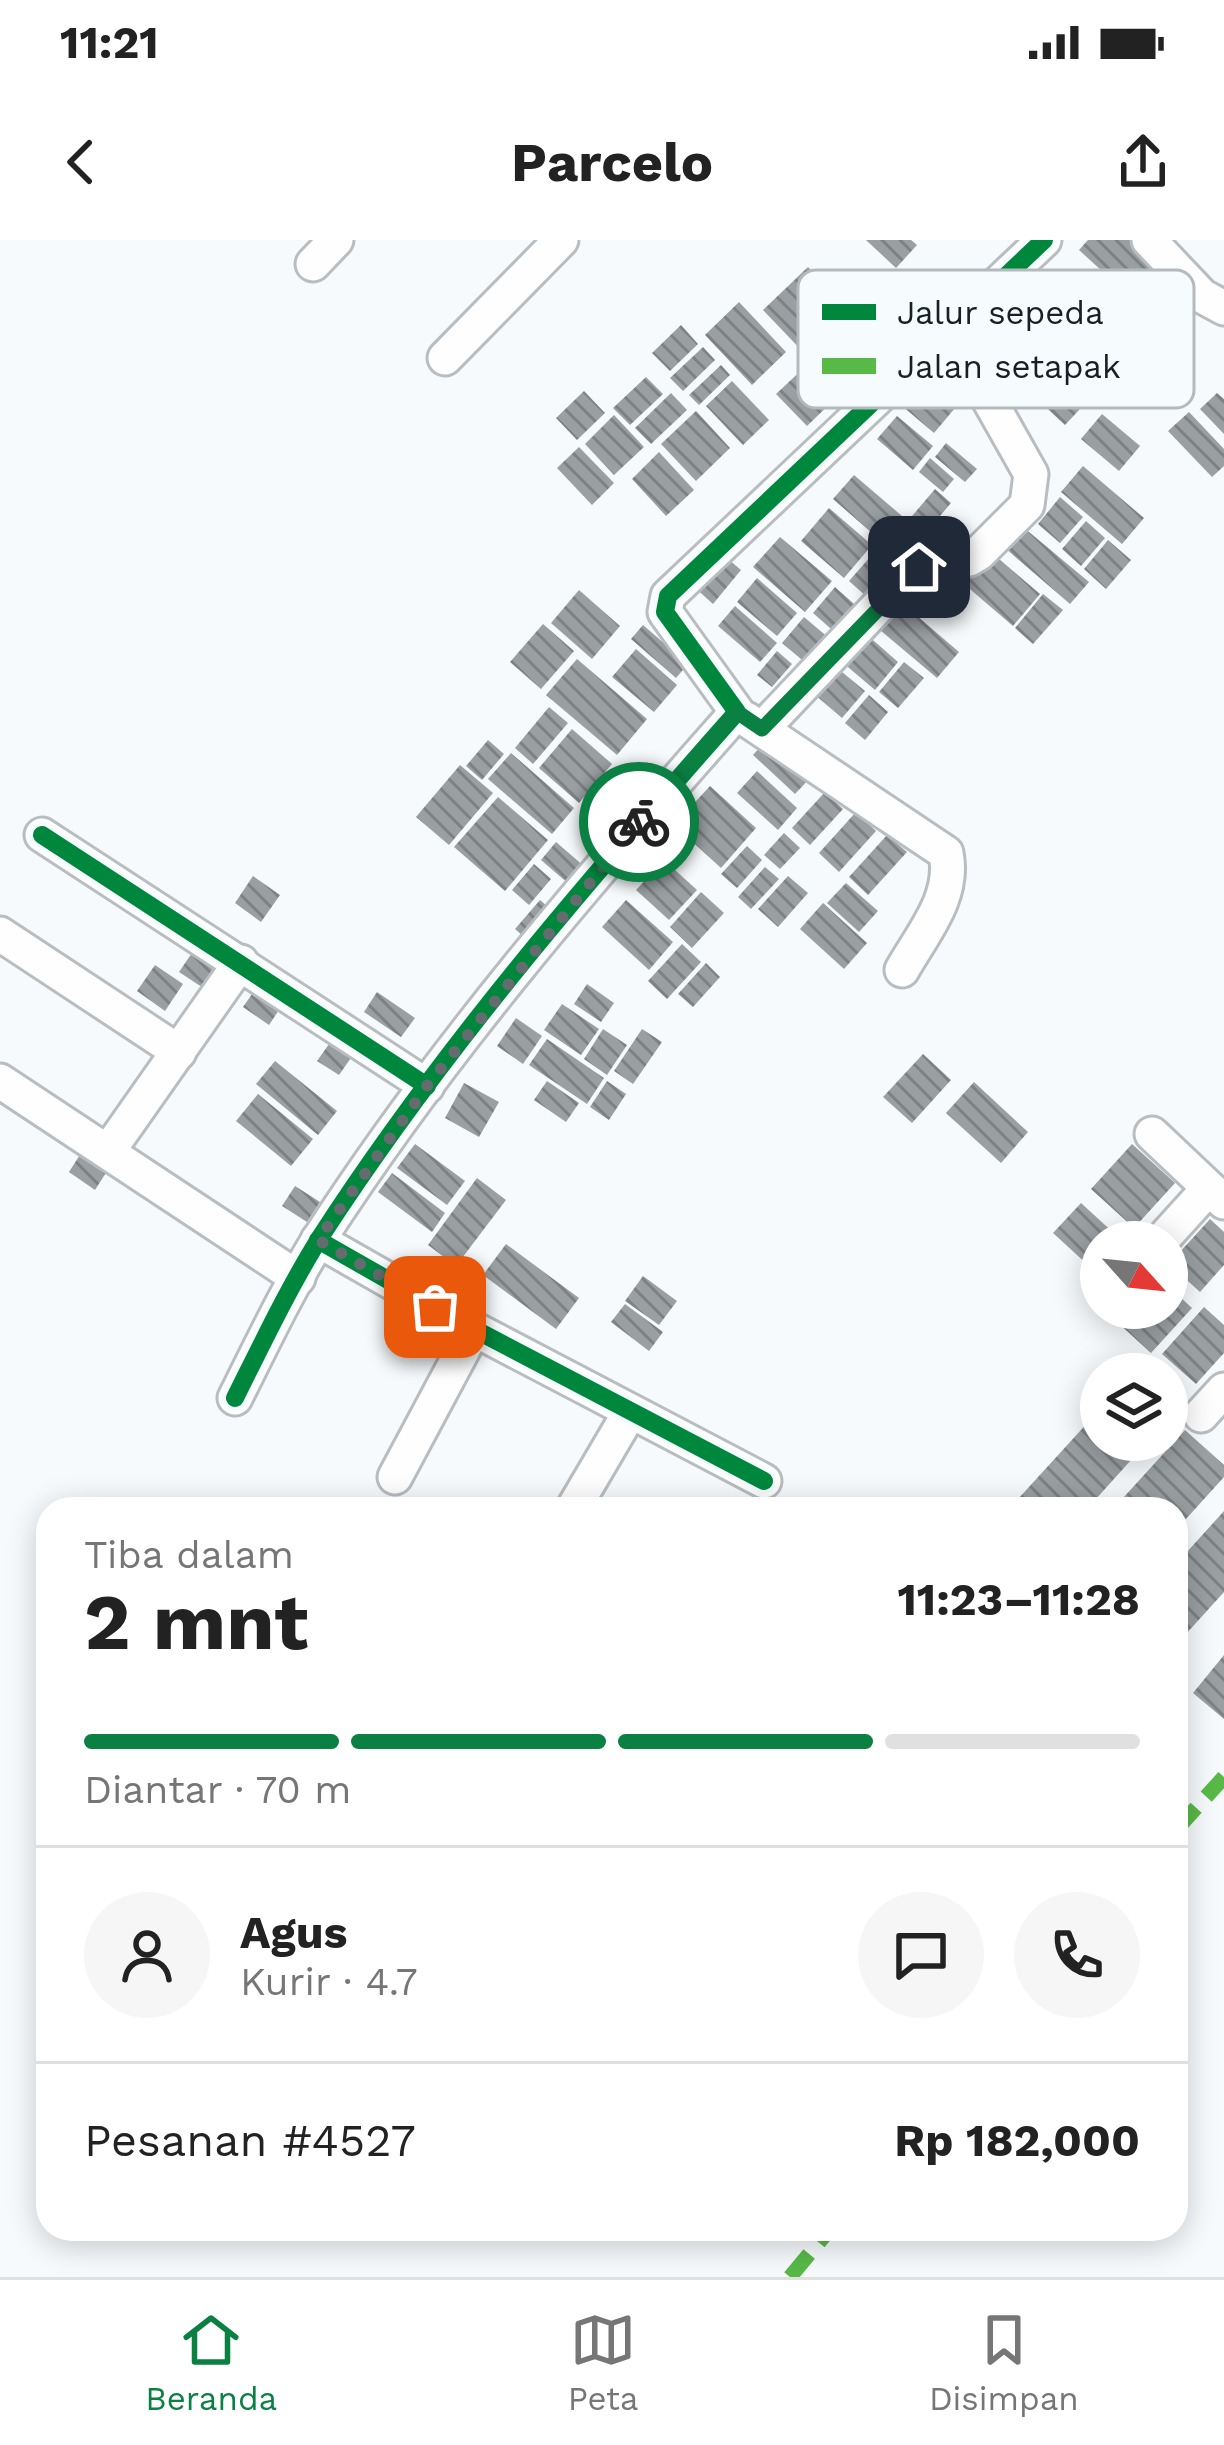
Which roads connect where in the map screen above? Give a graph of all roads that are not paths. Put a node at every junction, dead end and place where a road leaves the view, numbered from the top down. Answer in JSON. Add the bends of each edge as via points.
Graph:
{"nodes":[{"id":1,"x":561,"y":240,"type":"edge"},
{"id":2,"x":1043,"y":240,"type":"edge"},
{"id":3,"x":1149,"y":240,"type":"edge"},
{"id":4,"x":1011,"y":270,"type":"edge"},
{"id":5,"x":1177,"y":270,"type":"edge"},
{"id":6,"x":1194,"y":288,"type":"edge"},
{"id":7,"x":1224,"y":308,"type":"edge"},
{"id":8,"x":445,"y":358,"type":"dead end"},
{"id":9,"x":866,"y":408,"type":"edge"},
{"id":10,"x":994,"y":408,"type":"edge"},
{"id":11,"x":750,"y":721,"type":"junction"},
{"id":12,"x":42,"y":835,"type":"dead end"},
{"id":13,"x":0,"y":934,"type":"edge"},
{"id":14,"x":241,"y":962,"type":"junction"},
{"id":15,"x":902,"y":970,"type":"dead end"},
{"id":16,"x":178,"y":1052,"type":"junction"},
{"id":17,"x":0,"y":1081,"type":"edge"},
{"id":18,"x":427,"y":1086,"type":"junction"},
{"id":19,"x":1152,"y":1134,"type":"dead end"},
{"id":20,"x":109,"y":1150,"type":"junction"},
{"id":21,"x":1217,"y":1195,"type":"edge"},
{"id":22,"x":1185,"y":1221,"type":"edge"},
{"id":23,"x":318,"y":1240,"type":"junction"},
{"id":24,"x":298,"y":1279,"type":"junction"},
{"id":25,"x":474,"y":1329,"type":"junction"},
{"id":26,"x":235,"y":1398,"type":"dead end"},
{"id":27,"x":630,"y":1412,"type":"junction"},
{"id":28,"x":395,"y":1478,"type":"dead end"},
{"id":29,"x":764,"y":1481,"type":"dead end"},
{"id":30,"x":580,"y":1497,"type":"edge"}],
"edges":[{"from":1,"to":8,"type":"street"},
{"from":2,"to":4,"type":"street"},
{"from":3,"to":5,"type":"street"},
{"from":6,"to":7,"type":"street"},
{"from":9,"to":11,"type":"street","via":[[668,596],[665,612]]},
{"from":10,"to":11,"type":"street","via":[[1031,474],[1027,506],[979,554],[935,560],[903,580]]},
{"from":11,"to":15,"type":"street","via":[[946,853],[943,900]]},
{"from":11,"to":18,"type":"street","via":[[620,844]]},
{"from":12,"to":14,"type":"street"},
{"from":13,"to":16,"type":"street"},
{"from":14,"to":16,"type":"street"},
{"from":14,"to":18,"type":"street"},
{"from":16,"to":20,"type":"street"},
{"from":17,"to":20,"type":"street"},
{"from":18,"to":23,"type":"street"},
{"from":19,"to":21,"type":"street"},
{"from":20,"to":24,"type":"street"},
{"from":21,"to":22,"type":"street"},
{"from":23,"to":24,"type":"street"},
{"from":23,"to":25,"type":"street"},
{"from":24,"to":26,"type":"street"},
{"from":25,"to":27,"type":"street"},
{"from":25,"to":28,"type":"street"},
{"from":27,"to":29,"type":"street"},
{"from":27,"to":30,"type":"street"}]}
